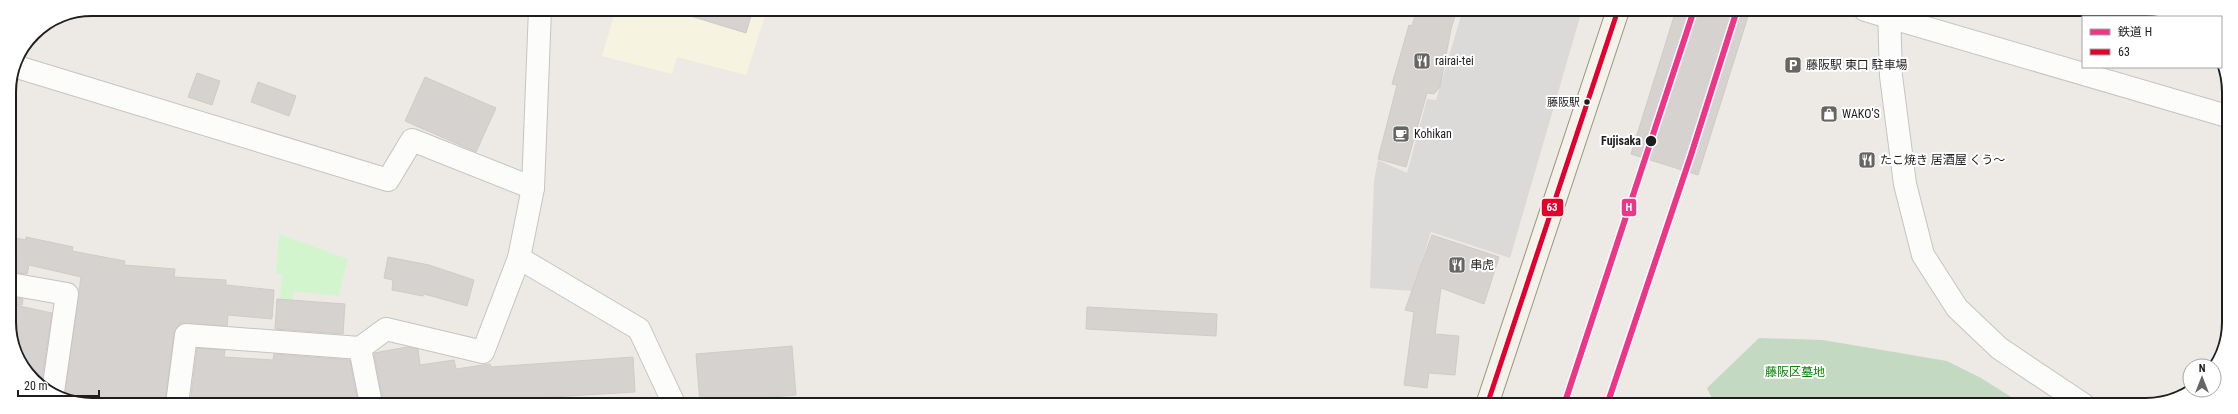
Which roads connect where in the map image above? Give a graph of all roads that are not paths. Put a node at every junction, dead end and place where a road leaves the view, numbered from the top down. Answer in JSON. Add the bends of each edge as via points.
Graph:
{"nodes":[{"id":1,"x":540,"y":16,"type":"edge"},
{"id":2,"x":1616,"y":16,"type":"edge"},
{"id":3,"x":1889,"y":16,"type":"edge"},
{"id":4,"x":1899,"y":16,"type":"edge"},
{"id":5,"x":21,"y":68,"type":"edge"},
{"id":6,"x":2222,"y":114,"type":"edge"},
{"id":7,"x":533,"y":188,"type":"junction"},
{"id":8,"x":519,"y":258,"type":"junction"},
{"id":9,"x":16,"y":285,"type":"edge"},
{"id":10,"x":360,"y":348,"type":"junction"},
{"id":11,"x":54,"y":388,"type":"edge"},
{"id":12,"x":178,"y":398,"type":"edge"},
{"id":13,"x":370,"y":398,"type":"edge"},
{"id":14,"x":671,"y":398,"type":"edge"},
{"id":15,"x":1489,"y":398,"type":"edge"},
{"id":16,"x":2074,"y":398,"type":"edge"}],
"edges":[{"from":1,"to":7,"type":"street"},
{"from":2,"to":15,"type":"main road"},
{"from":3,"to":16,"type":"street","via":[[1890,76],[1905,184],[1923,255],[1957,308],[1999,348]]},
{"from":4,"to":6,"type":"street"},
{"from":5,"to":7,"type":"street","via":[[388,180],[412,140]]},
{"from":7,"to":8,"type":"street"},
{"from":8,"to":10,"type":"street","via":[[483,352],[386,329]]},
{"from":8,"to":14,"type":"street","via":[[639,329]]},
{"from":9,"to":11,"type":"street","via":[[67,294]]},
{"from":10,"to":12,"type":"street","via":[[186,335]]},
{"from":10,"to":13,"type":"street"}]}
